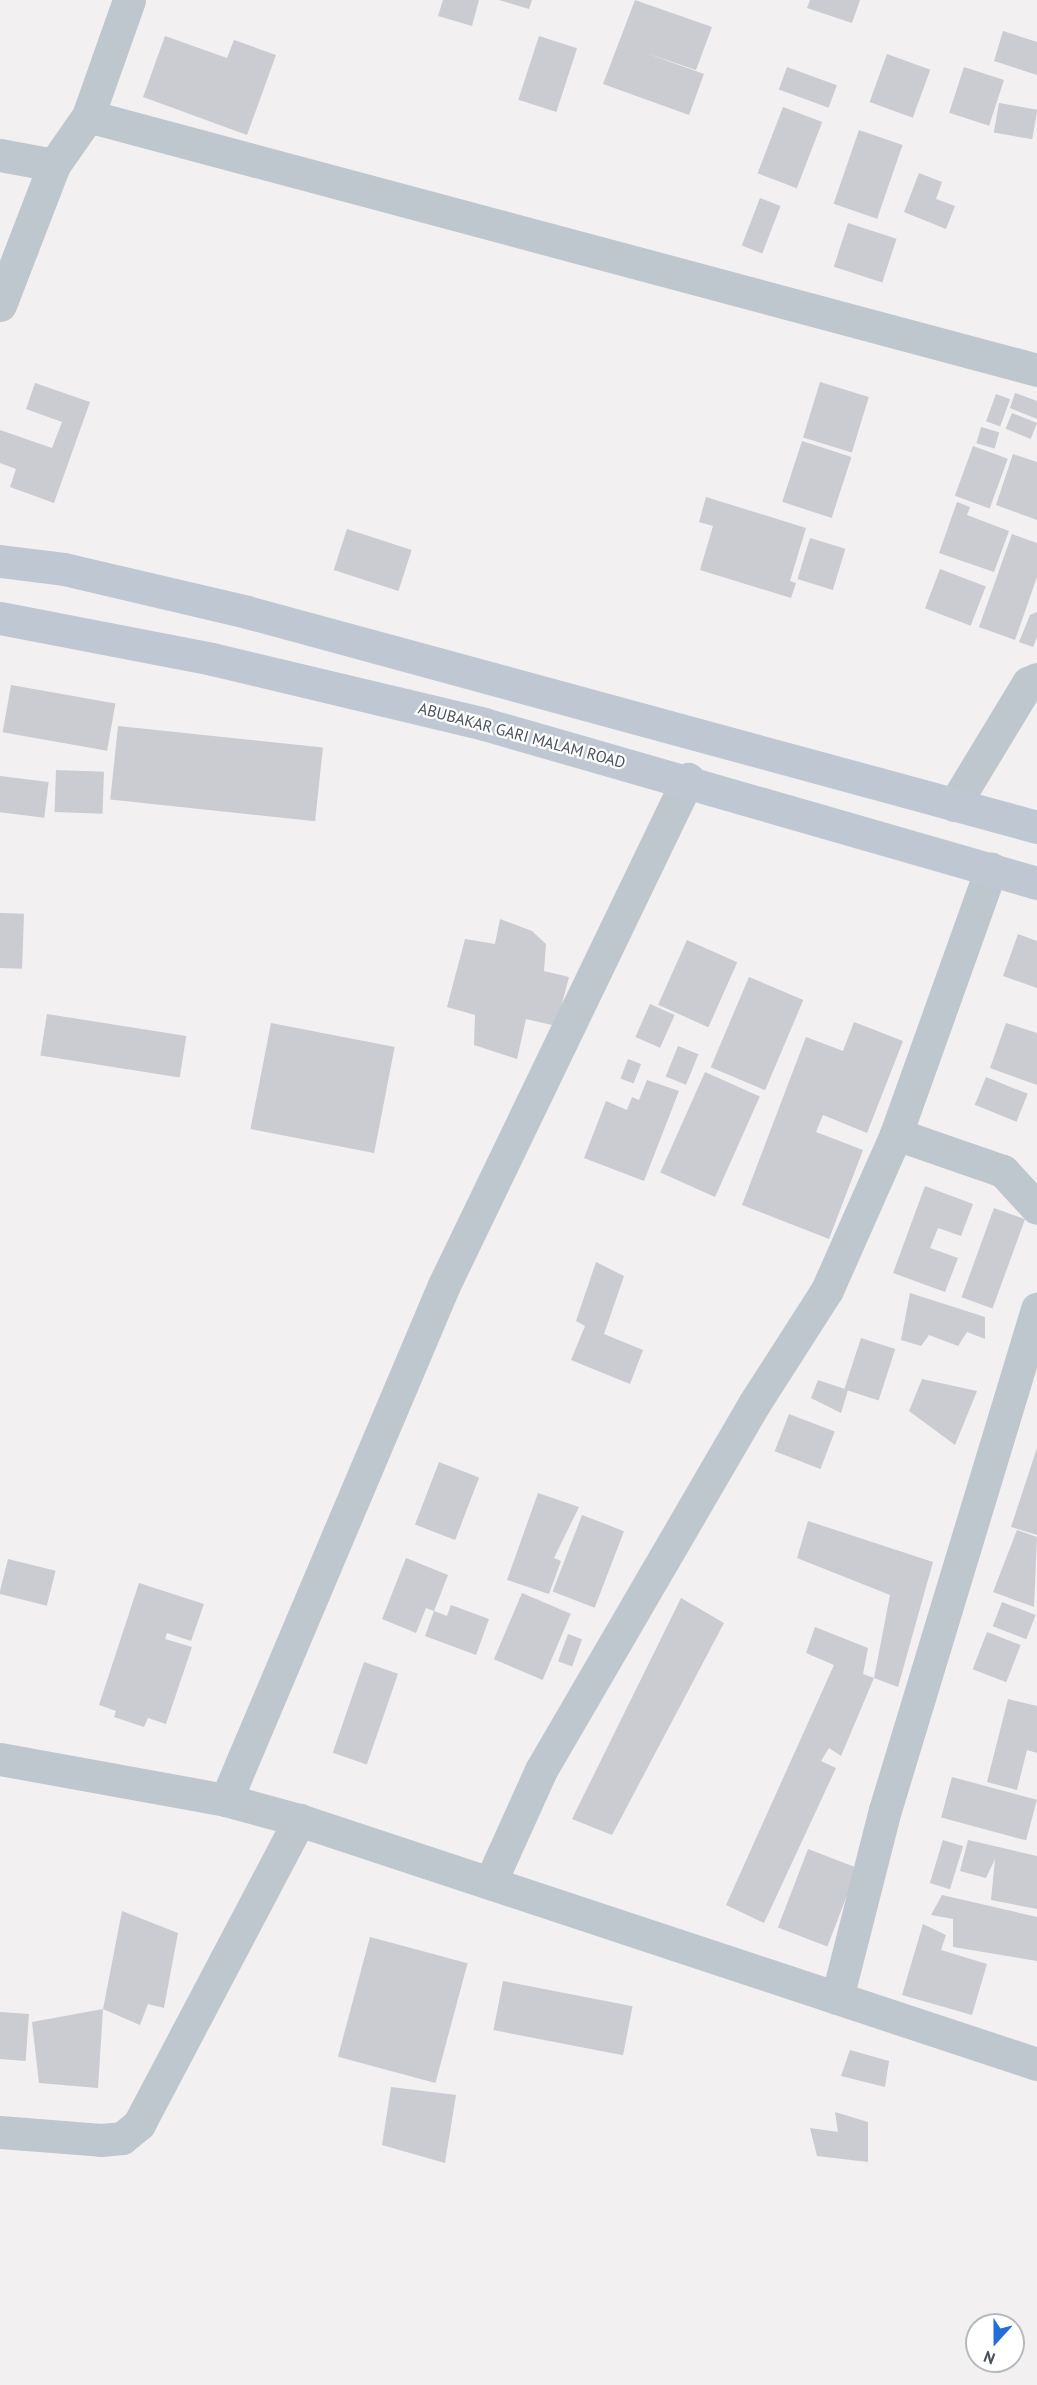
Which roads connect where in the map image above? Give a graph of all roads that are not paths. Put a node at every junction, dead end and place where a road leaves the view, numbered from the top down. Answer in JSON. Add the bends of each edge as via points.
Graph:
{"nodes":[{"id":1,"x":129,"y":0,"type":"edge"},
{"id":2,"x":88,"y":116,"type":"junction"},
{"id":3,"x":0,"y":155,"type":"edge"},
{"id":4,"x":54,"y":165,"type":"junction"},
{"id":5,"x":0,"y":305,"type":"edge"},
{"id":6,"x":1037,"y":370,"type":"edge"},
{"id":7,"x":0,"y":561,"type":"edge"},
{"id":8,"x":0,"y":618,"type":"edge"},
{"id":9,"x":1037,"y":679,"type":"edge"},
{"id":10,"x":688,"y":779,"type":"junction"},
{"id":11,"x":954,"y":805,"type":"junction"},
{"id":12,"x":1037,"y":827,"type":"edge"},
{"id":13,"x":991,"y":869,"type":"junction"},
{"id":14,"x":1037,"y":883,"type":"edge"},
{"id":15,"x":896,"y":1134,"type":"junction"},
{"id":16,"x":1037,"y":1208,"type":"edge"},
{"id":17,"x":1037,"y":1309,"type":"edge"},
{"id":18,"x":0,"y":1759,"type":"edge"},
{"id":19,"x":226,"y":1800,"type":"junction"},
{"id":20,"x":299,"y":1820,"type":"junction"},
{"id":21,"x":490,"y":1883,"type":"junction"},
{"id":22,"x":837,"y":1998,"type":"junction"},
{"id":23,"x":1037,"y":2064,"type":"edge"},
{"id":24,"x":0,"y":2132,"type":"edge"}],
"edges":[{"from":1,"to":2,"type":"street"},
{"from":2,"to":4,"type":"street"},
{"from":2,"to":6,"type":"street"},
{"from":3,"to":4,"type":"street"},
{"from":4,"to":5,"type":"street"},
{"from":7,"to":11,"type":"street","via":[[64,569],[247,612]]},
{"from":8,"to":10,"type":"street","name":"ABUBAKAR GARI MALAM ROAD","via":[[212,658]]},
{"from":9,"to":11,"type":"street","via":[[1028,683]]},
{"from":10,"to":13,"type":"street","name":"ABUBAKAR GARI MALAM ROAD"},
{"from":10,"to":19,"type":"street","via":[[444,1285]]},
{"from":11,"to":12,"type":"street"},
{"from":13,"to":14,"type":"street","name":"ABUBAKAR GARI MALAM ROAD"},
{"from":13,"to":15,"type":"street"},
{"from":15,"to":16,"type":"street","via":[[1003,1171]]},
{"from":15,"to":21,"type":"street","via":[[828,1290],[754,1404],[541,1770]]},
{"from":17,"to":22,"type":"street","via":[[889,1799]]},
{"from":18,"to":19,"type":"street"},
{"from":19,"to":20,"type":"street"},
{"from":20,"to":21,"type":"street"},
{"from":20,"to":24,"type":"street","via":[[139,2124],[122,2138],[101,2140]]},
{"from":21,"to":22,"type":"street"},
{"from":22,"to":23,"type":"street"}]}
